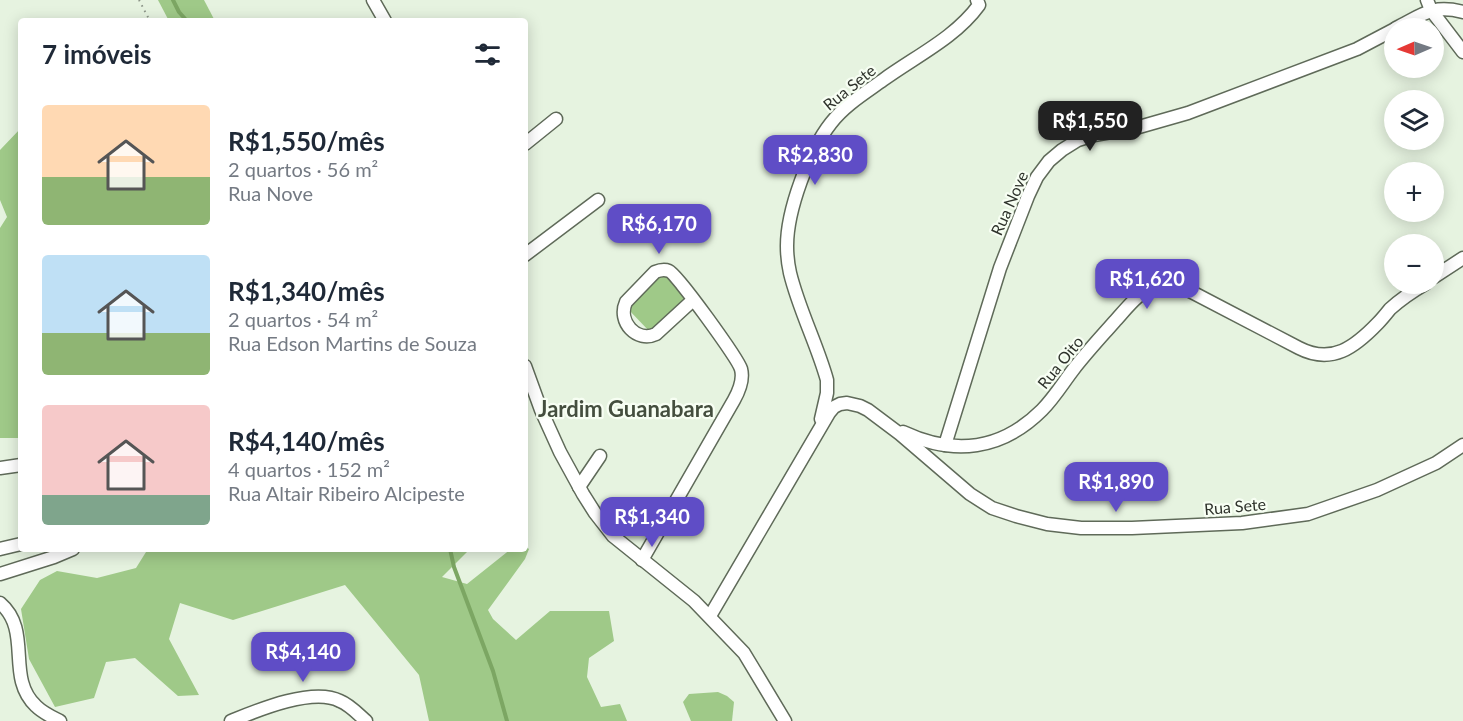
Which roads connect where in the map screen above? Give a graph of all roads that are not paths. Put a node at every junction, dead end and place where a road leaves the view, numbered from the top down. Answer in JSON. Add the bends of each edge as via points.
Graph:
{"nodes":[{"id":1,"x":373,"y":0,"type":"edge"},
{"id":2,"x":982,"y":2,"type":"edge"},
{"id":3,"x":1429,"y":5,"type":"edge"},
{"id":4,"x":1463,"y":12,"type":"edge"},
{"id":5,"x":383,"y":18,"type":"edge"},
{"id":6,"x":1411,"y":18,"type":"edge"},
{"id":7,"x":1384,"y":35,"type":"edge"},
{"id":8,"x":1463,"y":52,"type":"edge"},
{"id":9,"x":556,"y":119,"type":"dead end"},
{"id":10,"x":528,"y":142,"type":"edge"},
{"id":11,"x":598,"y":200,"type":"dead end"},
{"id":12,"x":528,"y":253,"type":"edge"},
{"id":13,"x":1463,"y":258,"type":"edge"},
{"id":14,"x":1444,"y":271,"type":"edge"},
{"id":15,"x":1410,"y":294,"type":"edge"},
{"id":16,"x":693,"y":300,"type":"junction"},
{"id":17,"x":528,"y":374,"type":"edge"},
{"id":18,"x":889,"y":425,"type":"junction"},
{"id":19,"x":811,"y":442,"type":"junction"},
{"id":20,"x":945,"y":445,"type":"junction"},
{"id":21,"x":1463,"y":445,"type":"edge"},
{"id":22,"x":600,"y":456,"type":"dead end"},
{"id":23,"x":18,"y":465,"type":"edge"},
{"id":24,"x":0,"y":468,"type":"edge"},
{"id":25,"x":579,"y":487,"type":"junction"},
{"id":26,"x":18,"y":545,"type":"edge"},
{"id":27,"x":0,"y":549,"type":"edge"},
{"id":28,"x":66,"y":552,"type":"edge"},
{"id":29,"x":642,"y":560,"type":"junction"},
{"id":30,"x":0,"y":574,"type":"edge"},
{"id":31,"x":0,"y":603,"type":"edge"},
{"id":32,"x":710,"y":616,"type":"junction"},
{"id":33,"x":60,"y":721,"type":"edge"},
{"id":34,"x":231,"y":721,"type":"edge"},
{"id":35,"x":366,"y":721,"type":"edge"},
{"id":36,"x":785,"y":721,"type":"edge"}],
"edges":[{"from":1,"to":5,"type":"street"},
{"from":2,"to":19,"type":"street","name":"Rua Sete","via":[[953,33],[841,112],[823,134],[807,165],[795,200],[787,245],[794,286],[827,380],[824,409]]},
{"from":3,"to":4,"type":"street"},
{"from":3,"to":6,"type":"street","name":"Rua Nove"},
{"from":3,"to":8,"type":"street"},
{"from":7,"to":20,"type":"street","name":"Rua Nove","via":[[1357,49],[1188,113],[1078,140],[1049,161],[1028,196],[1000,268]]},
{"from":9,"to":10,"type":"street"},
{"from":11,"to":12,"type":"street"},
{"from":13,"to":14,"type":"street"},
{"from":15,"to":20,"type":"street","name":"Rua Oito","via":[[1353,347],[1320,355],[1305,351],[1184,288],[1158,285],[1129,306],[1049,402],[1023,426],[982,445]]},
{"from":16,"to":16,"type":"street","via":[[674,275],[661,270],[626,303],[624,317],[634,333],[652,336]]},
{"from":16,"to":29,"type":"street","via":[[737,360],[742,380]]},
{"from":17,"to":25,"type":"street","via":[[550,431]]},
{"from":18,"to":19,"type":"street","name":"Rua Sete","via":[[860,406],[840,404],[829,412]]},
{"from":18,"to":20,"type":"street","name":"Rua Oito"},
{"from":18,"to":21,"type":"street","name":"Rua Sete","via":[[992,508],[1047,524],[1081,528],[1242,523],[1308,514],[1377,490],[1436,463]]},
{"from":19,"to":32,"type":"street"},
{"from":22,"to":25,"type":"street"},
{"from":23,"to":24,"type":"street"},
{"from":25,"to":29,"type":"street","via":[[613,536]]},
{"from":26,"to":27,"type":"street"},
{"from":28,"to":30,"type":"street"},
{"from":29,"to":32,"type":"street"},
{"from":31,"to":33,"type":"street","via":[[10,612],[16,627],[25,690],[37,707]]},
{"from":32,"to":36,"type":"street","via":[[744,653]]},
{"from":34,"to":35,"type":"street","via":[[292,700],[324,697],[339,700]]}]}
